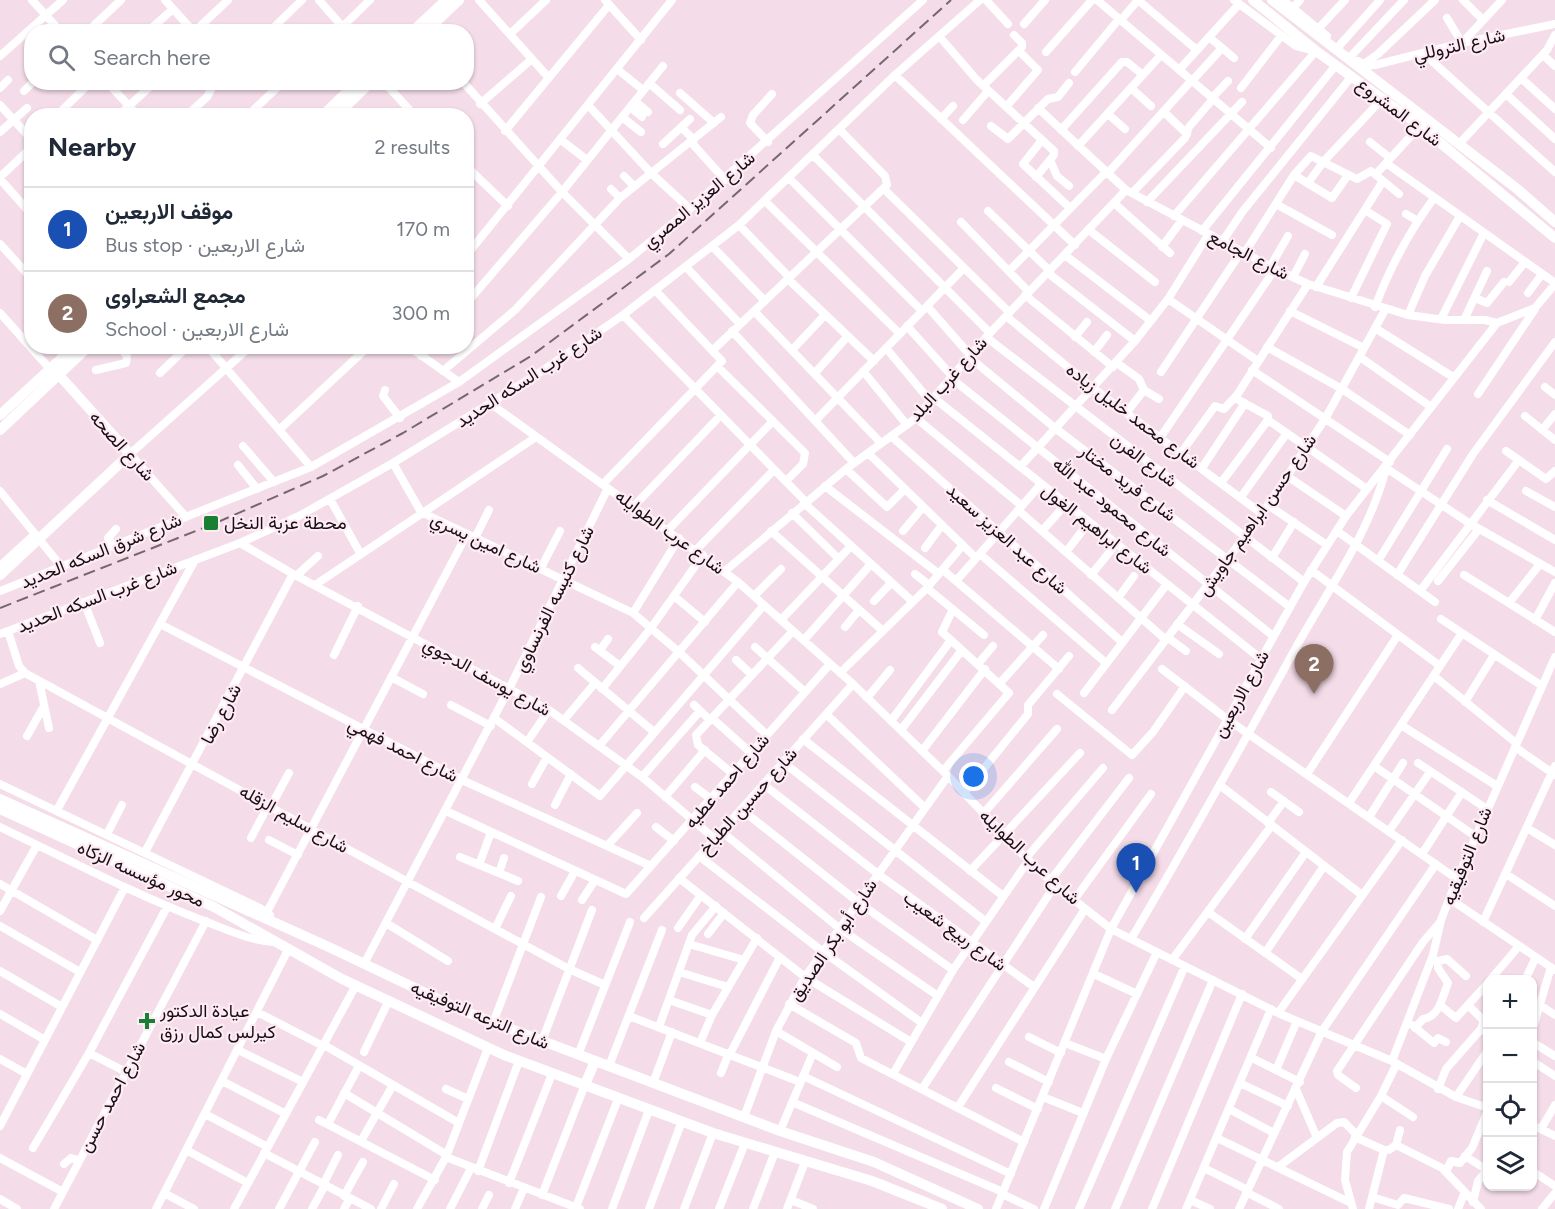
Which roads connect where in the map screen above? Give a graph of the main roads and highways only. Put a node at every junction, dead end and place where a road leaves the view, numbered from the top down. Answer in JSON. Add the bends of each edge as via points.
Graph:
{"nodes":[{"id":1,"x":446,"y":0,"type":"edge"},
{"id":2,"x":459,"y":0,"type":"edge"},
{"id":3,"x":1253,"y":0,"type":"edge"},
{"id":4,"x":1272,"y":0,"type":"edge"},
{"id":5,"x":420,"y":24,"type":"edge"},
{"id":6,"x":434,"y":24,"type":"edge"},
{"id":7,"x":349,"y":90,"type":"edge"},
{"id":8,"x":363,"y":90,"type":"edge"},
{"id":9,"x":330,"y":108,"type":"edge"},
{"id":10,"x":344,"y":108,"type":"edge"},
{"id":11,"x":1555,"y":222,"type":"edge"},
{"id":12,"x":1555,"y":238,"type":"edge"},
{"id":13,"x":69,"y":354,"type":"edge"},
{"id":14,"x":78,"y":354,"type":"edge"},
{"id":15,"x":54,"y":372,"type":"junction"},
{"id":16,"x":0,"y":415,"type":"edge"},
{"id":17,"x":0,"y":430,"type":"edge"},
{"id":18,"x":0,"y":575,"type":"edge"},
{"id":19,"x":0,"y":799,"type":"edge"},
{"id":20,"x":0,"y":809,"type":"edge"},
{"id":21,"x":277,"y":926,"type":"joint"},
{"id":22,"x":285,"y":945,"type":"joint"},
{"id":23,"x":461,"y":1010,"type":"junction"},
{"id":24,"x":452,"y":1030,"type":"junction"},
{"id":25,"x":595,"y":1061,"type":"junction"},
{"id":26,"x":584,"y":1087,"type":"junction"},
{"id":27,"x":941,"y":1209,"type":"edge"},
{"id":28,"x":978,"y":1209,"type":"edge"}],
"edges":[{"from":1,"to":5,"type":"main road"},
{"from":2,"to":6,"type":"main road"},
{"from":3,"to":12,"type":"main road","name":"شارع المشروع","via":[[1420,126]]},
{"from":4,"to":11,"type":"main road","name":"شارع المشروع","via":[[1318,32]]},
{"from":7,"to":9,"type":"main road"},
{"from":8,"to":10,"type":"main road"},
{"from":13,"to":15,"type":"main road"},
{"from":14,"to":15,"type":"main road"},
{"from":15,"to":16,"type":"main road"},
{"from":15,"to":17,"type":"main road"},
{"from":15,"to":18,"type":"main road","name":"شارع الصحه","via":[[130,454]]},
{"from":19,"to":21,"type":"main road","name":"محور مؤسسه الزكاه"},
{"from":20,"to":22,"type":"main road","name":"محور مؤسسه الزكاه","via":[[214,907]]},
{"from":21,"to":23,"type":"main road","name":"شارع الترعه التوفيقيه"},
{"from":22,"to":24,"type":"main road","name":"شارع الترعه التوفيقيه","via":[[356,985]]},
{"from":23,"to":24,"type":"main road"},
{"from":23,"to":25,"type":"main road","name":"شارع الترعه التوفيقيه"},
{"from":24,"to":26,"type":"main road","name":"شارع الترعه التوفيقيه"},
{"from":25,"to":26,"type":"main road"},
{"from":25,"to":28,"type":"main road","name":"شارع الترعه التوفيقيه","via":[[910,1177]]},
{"from":26,"to":27,"type":"main road","name":"شارع الترعه التوفيقيه","via":[[713,1133],[896,1188]]}]}
